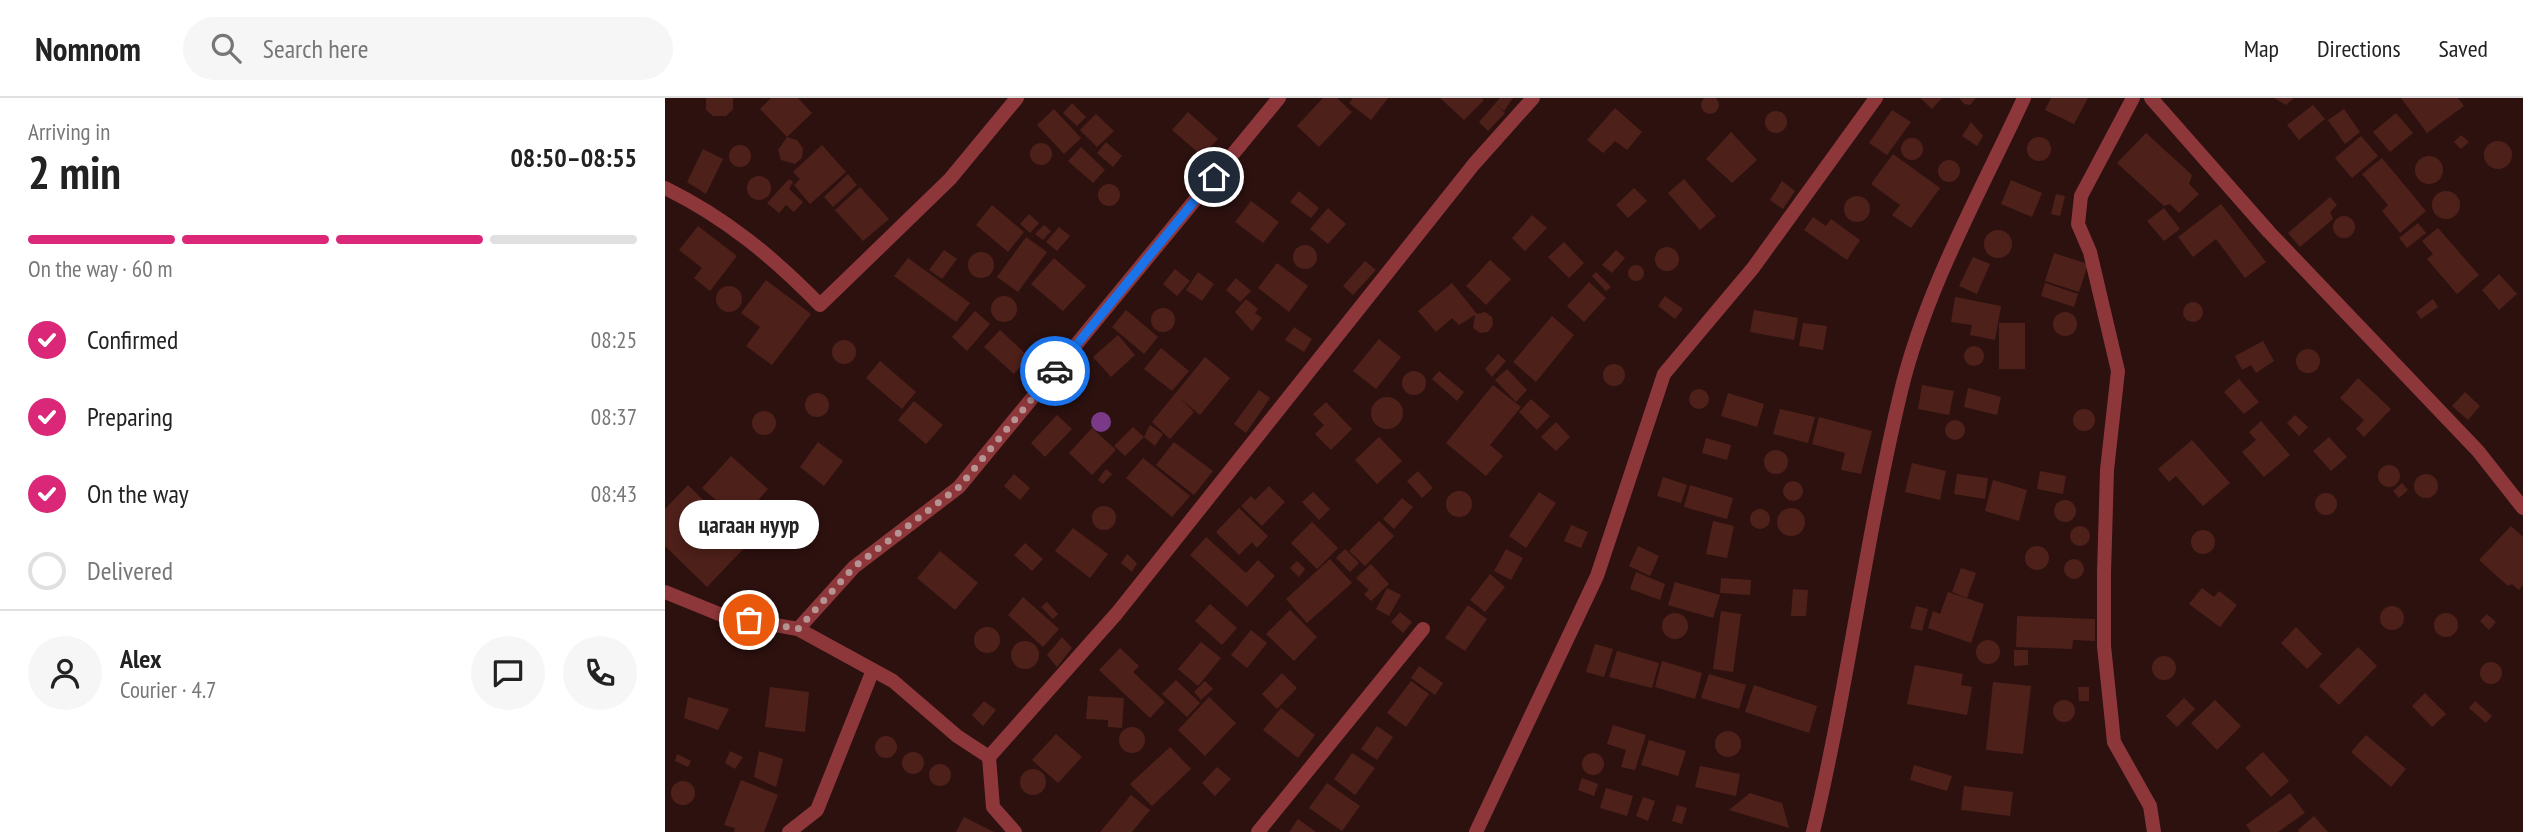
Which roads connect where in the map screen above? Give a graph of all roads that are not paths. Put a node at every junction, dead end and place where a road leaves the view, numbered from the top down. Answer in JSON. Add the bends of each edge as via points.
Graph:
{"nodes":[{"id":1,"x":1017,"y":98,"type":"edge"},
{"id":2,"x":1279,"y":98,"type":"edge"},
{"id":3,"x":1533,"y":98,"type":"edge"},
{"id":4,"x":1876,"y":98,"type":"edge"},
{"id":5,"x":2024,"y":98,"type":"edge"},
{"id":6,"x":2133,"y":98,"type":"edge"},
{"id":7,"x":2151,"y":98,"type":"edge"},
{"id":8,"x":665,"y":188,"type":"edge"},
{"id":9,"x":2523,"y":508,"type":"edge"},
{"id":10,"x":665,"y":592,"type":"edge"},
{"id":11,"x":798,"y":629,"type":"junction"},
{"id":12,"x":1423,"y":629,"type":"dead end"},
{"id":13,"x":873,"y":670,"type":"junction"},
{"id":14,"x":989,"y":757,"type":"junction"},
{"id":15,"x":789,"y":832,"type":"edge"},
{"id":16,"x":1015,"y":832,"type":"edge"},
{"id":17,"x":1258,"y":832,"type":"edge"},
{"id":18,"x":1476,"y":832,"type":"edge"},
{"id":19,"x":1813,"y":832,"type":"edge"},
{"id":20,"x":2154,"y":832,"type":"edge"}],
"edges":[{"from":1,"to":8,"type":"street","via":[[950,179],[820,305],[776,260],[698,204]]},
{"from":2,"to":11,"type":"street","via":[[959,487],[854,567]]},
{"from":3,"to":14,"type":"street","via":[[1474,164],[1117,613]]},
{"from":4,"to":18,"type":"street","via":[[1753,268],[1664,374],[1597,576]]},
{"from":5,"to":19,"type":"street","via":[[1929,300],[1901,389]]},
{"from":6,"to":20,"type":"street","via":[[2081,196],[2078,224],[2090,252],[2118,371],[2107,470],[2104,573],[2104,646],[2114,742],[2150,806]]},
{"from":7,"to":9,"type":"street","via":[[2269,232],[2478,451]]},
{"from":10,"to":11,"type":"street","via":[[724,616]]},
{"from":11,"to":13,"type":"street"},
{"from":12,"to":17,"type":"street"},
{"from":13,"to":14,"type":"street"},
{"from":13,"to":15,"type":"street","via":[[817,810]]},
{"from":14,"to":16,"type":"street","via":[[993,807]]}]}
